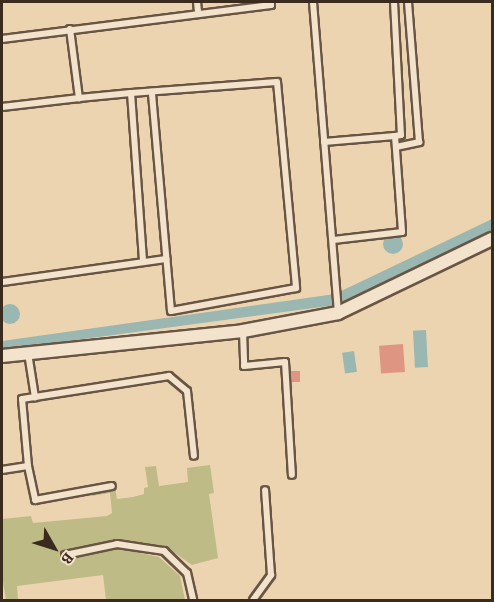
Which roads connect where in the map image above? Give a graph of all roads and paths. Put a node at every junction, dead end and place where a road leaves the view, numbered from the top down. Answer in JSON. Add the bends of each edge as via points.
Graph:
{"nodes":[{"id":1,"x":196,"y":2,"type":"edge"},
{"id":2,"x":271,"y":2,"type":"edge"},
{"id":3,"x":313,"y":2,"type":"edge"},
{"id":4,"x":394,"y":2,"type":"edge"},
{"id":5,"x":408,"y":2,"type":"edge"},
{"id":6,"x":198,"y":12,"type":"junction"},
{"id":7,"x":70,"y":29,"type":"junction"},
{"id":8,"x":2,"y":39,"type":"edge"},
{"id":9,"x":152,"y":92,"type":"junction"},
{"id":10,"x":131,"y":93,"type":"junction"},
{"id":11,"x":79,"y":98,"type":"junction"},
{"id":12,"x":2,"y":107,"type":"edge"},
{"id":13,"x":395,"y":136,"type":"junction"},
{"id":14,"x":324,"y":142,"type":"junction"},
{"id":15,"x":396,"y":147,"type":"junction"},
{"id":16,"x":492,"y":238,"type":"edge"},
{"id":17,"x":333,"y":240,"type":"junction"},
{"id":18,"x":166,"y":259,"type":"junction"},
{"id":19,"x":143,"y":262,"type":"junction"},
{"id":20,"x":2,"y":282,"type":"edge"},
{"id":21,"x":339,"y":308,"type":"junction"},
{"id":22,"x":243,"y":331,"type":"junction"},
{"id":23,"x":27,"y":353,"type":"junction"},
{"id":24,"x":2,"y":356,"type":"edge"},
{"id":25,"x":34,"y":397,"type":"junction"},
{"id":26,"x":194,"y":456,"type":"dead end"},
{"id":27,"x":28,"y":466,"type":"junction"},
{"id":28,"x":2,"y":470,"type":"edge"},
{"id":29,"x":292,"y":475,"type":"dead end"},
{"id":30,"x":112,"y":486,"type":"dead end"},
{"id":31,"x":265,"y":490,"type":"dead end"},
{"id":32,"x":65,"y":555,"type":"dead end"},
{"id":33,"x":193,"y":600,"type":"edge"},
{"id":34,"x":253,"y":600,"type":"edge"}],
"edges":[{"from":1,"to":6,"type":"lane"},
{"from":2,"to":6,"type":"lane"},
{"from":3,"to":14,"type":"lane"},
{"from":4,"to":13,"type":"lane","via":[[401,135]]},
{"from":5,"to":15,"type":"lane","via":[[419,142]]},
{"from":6,"to":7,"type":"lane"},
{"from":7,"to":8,"type":"lane"},
{"from":7,"to":11,"type":"lane"},
{"from":9,"to":10,"type":"lane"},
{"from":9,"to":18,"type":"lane"},
{"from":9,"to":18,"type":"lane","via":[[277,82],[296,288],[171,311]]},
{"from":10,"to":11,"type":"lane"},
{"from":10,"to":19,"type":"lane"},
{"from":11,"to":12,"type":"lane"},
{"from":13,"to":14,"type":"lane"},
{"from":13,"to":15,"type":"lane"},
{"from":14,"to":17,"type":"lane"},
{"from":15,"to":17,"type":"lane","via":[[402,232]]},
{"from":16,"to":21,"type":"street"},
{"from":17,"to":21,"type":"lane"},
{"from":18,"to":19,"type":"lane"},
{"from":19,"to":20,"type":"lane"},
{"from":21,"to":22,"type":"street"},
{"from":22,"to":23,"type":"street"},
{"from":22,"to":29,"type":"lane","via":[[244,366],[285,362]]},
{"from":23,"to":24,"type":"street"},
{"from":23,"to":25,"type":"lane"},
{"from":25,"to":26,"type":"lane","via":[[169,375],[187,391]]},
{"from":25,"to":27,"type":"lane","via":[[22,399]]},
{"from":27,"to":28,"type":"lane"},
{"from":27,"to":30,"type":"lane","via":[[35,500]]},
{"from":31,"to":34,"type":"lane","via":[[271,575]]},
{"from":32,"to":33,"type":"lane","via":[[117,544],[164,551],[187,573]]}]}
